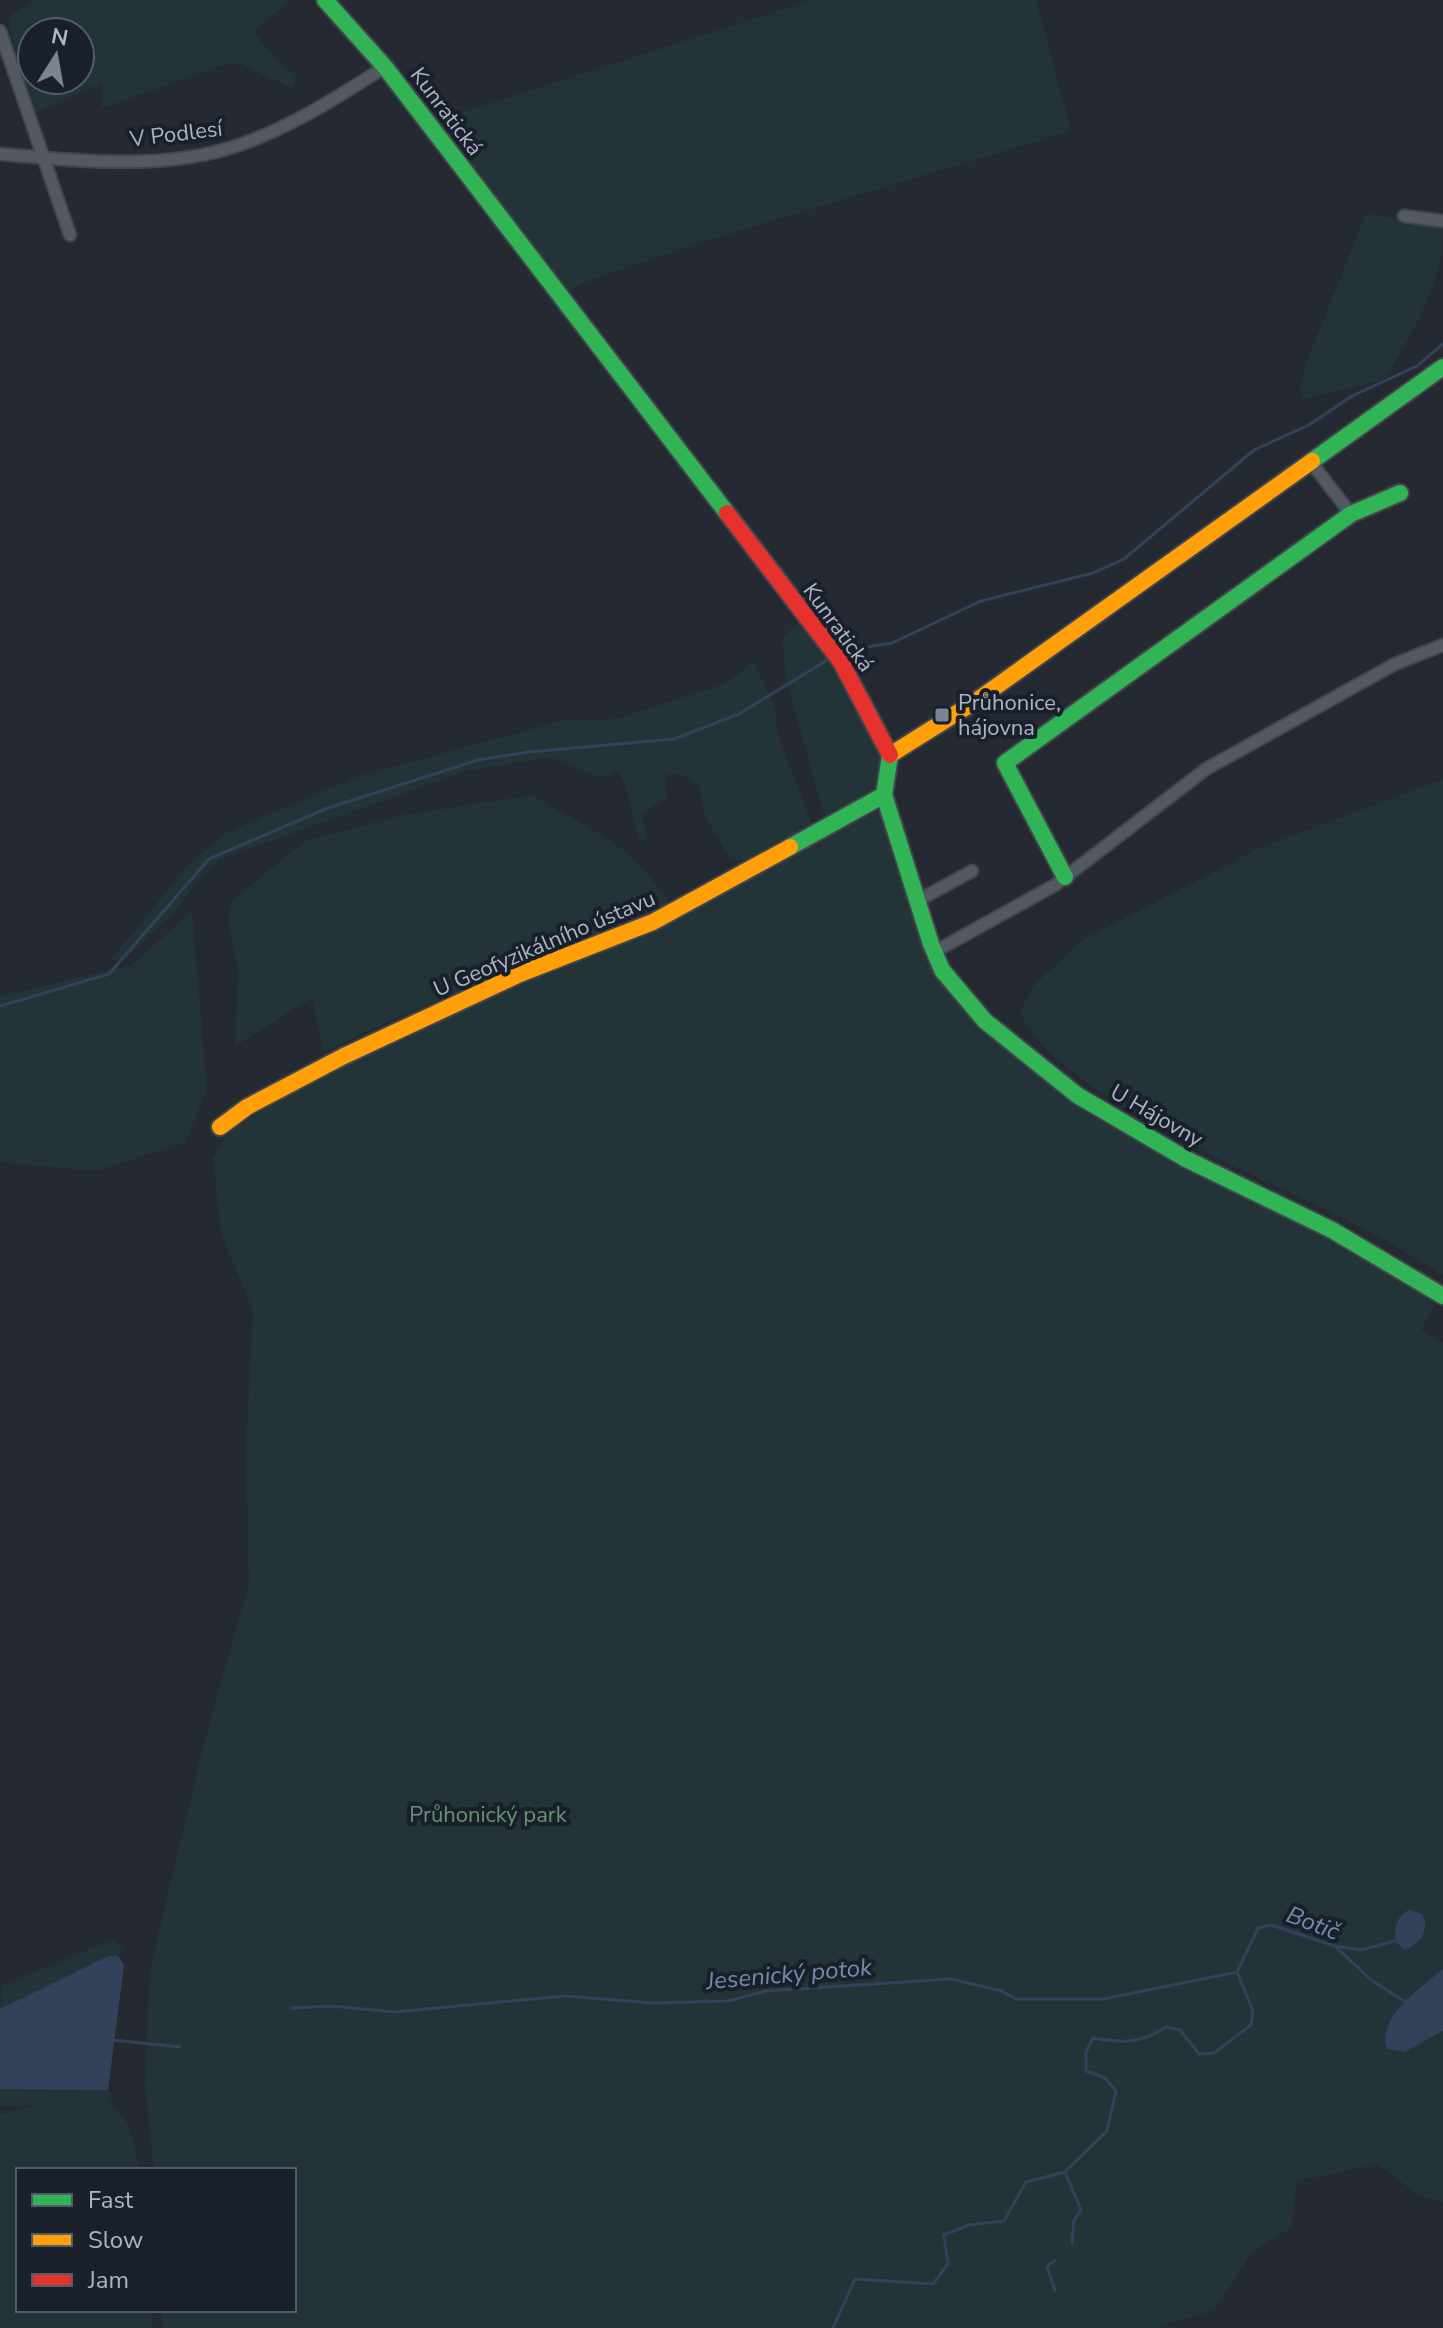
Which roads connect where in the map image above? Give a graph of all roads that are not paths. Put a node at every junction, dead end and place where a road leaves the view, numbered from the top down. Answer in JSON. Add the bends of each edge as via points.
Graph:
{"nodes":[{"id":1,"x":325,"y":0,"type":"edge"},
{"id":2,"x":0,"y":31,"type":"edge"},
{"id":3,"x":385,"y":67,"type":"junction"},
{"id":4,"x":0,"y":154,"type":"edge"},
{"id":5,"x":42,"y":158,"type":"junction"},
{"id":6,"x":1404,"y":216,"type":"dead end"},
{"id":7,"x":1443,"y":221,"type":"edge"},
{"id":8,"x":70,"y":235,"type":"dead end"},
{"id":9,"x":1443,"y":367,"type":"edge"},
{"id":10,"x":1310,"y":461,"type":"junction"},
{"id":11,"x":1400,"y":493,"type":"dead end"},
{"id":12,"x":1351,"y":514,"type":"junction"},
{"id":13,"x":1443,"y":645,"type":"edge"},
{"id":14,"x":890,"y":755,"type":"junction"},
{"id":15,"x":884,"y":795,"type":"junction"},
{"id":16,"x":972,"y":871,"type":"dead end"},
{"id":17,"x":1065,"y":877,"type":"junction"},
{"id":18,"x":917,"y":901,"type":"junction"},
{"id":19,"x":934,"y":952,"type":"junction"},
{"id":20,"x":220,"y":1127,"type":"dead end"},
{"id":21,"x":1443,"y":1296,"type":"edge"}],
"edges":[{"from":1,"to":3,"type":"street","name":"Kunratická"},
{"from":2,"to":5,"type":"street"},
{"from":3,"to":5,"type":"street","name":"V Podlesí","via":[[304,117],[237,146],[154,160]]},
{"from":3,"to":14,"type":"street","name":"Kunratická","via":[[841,662]]},
{"from":4,"to":5,"type":"street","name":"V Podlesí"},
{"from":5,"to":8,"type":"street"},
{"from":6,"to":7,"type":"street"},
{"from":9,"to":10,"type":"street"},
{"from":10,"to":12,"type":"street"},
{"from":10,"to":14,"type":"street","via":[[946,722]]},
{"from":11,"to":12,"type":"street"},
{"from":12,"to":17,"type":"street","via":[[1005,763]]},
{"from":13,"to":17,"type":"street","via":[[1395,664],[1206,769]]},
{"from":14,"to":15,"type":"street","name":"U Hájovny"},
{"from":15,"to":18,"type":"street","name":"U Hájovny"},
{"from":15,"to":20,"type":"street","name":"U Geofyzikálního ústavu","via":[[653,922],[520,974],[344,1056]]},
{"from":16,"to":18,"type":"street"},
{"from":17,"to":19,"type":"street"},
{"from":18,"to":19,"type":"street","name":"U Hájovny"},
{"from":19,"to":21,"type":"street","name":"U Hájovny","via":[[942,970],[985,1021],[1077,1095],[1186,1159],[1332,1230]]}]}
